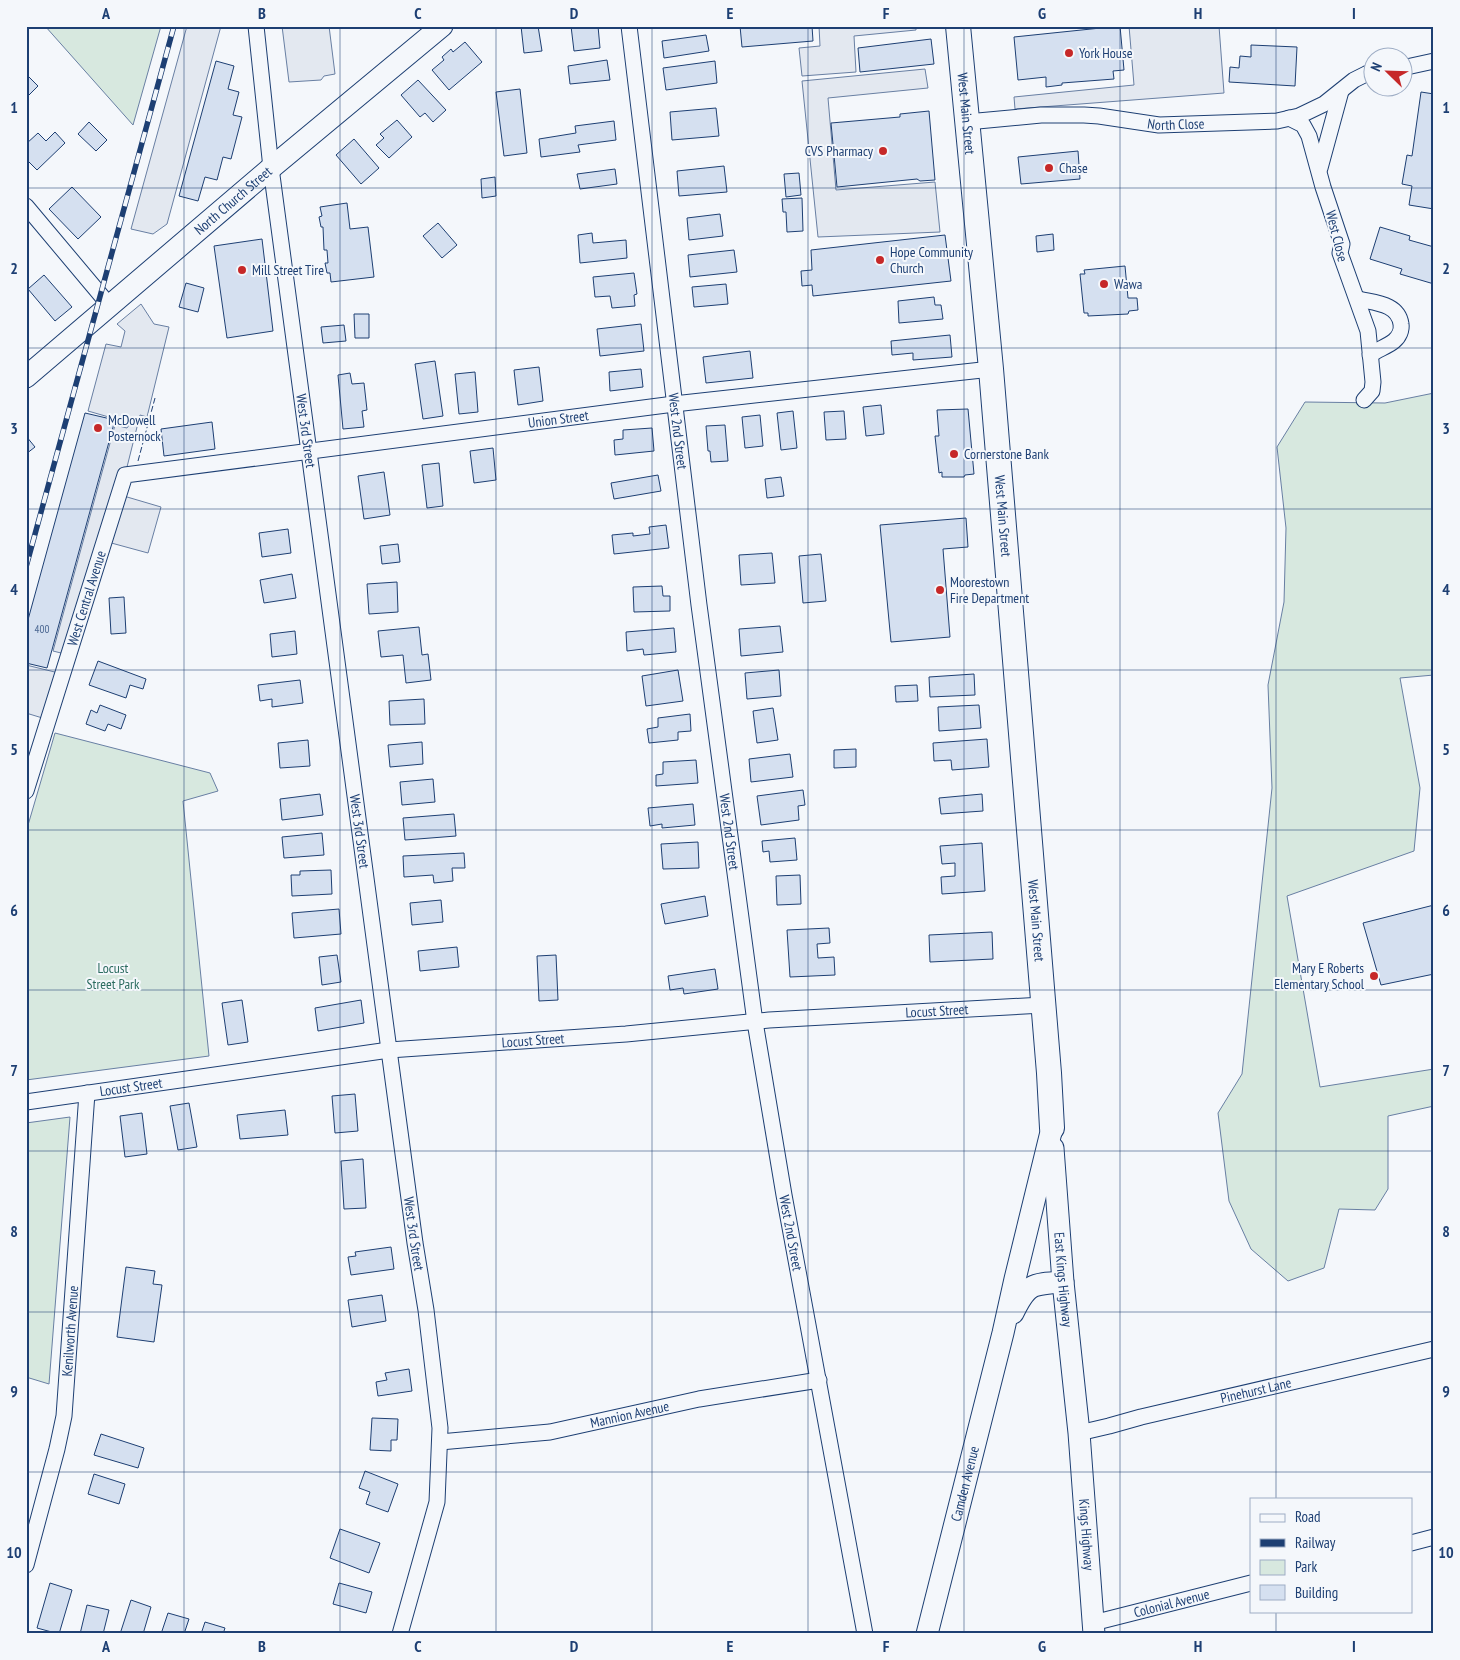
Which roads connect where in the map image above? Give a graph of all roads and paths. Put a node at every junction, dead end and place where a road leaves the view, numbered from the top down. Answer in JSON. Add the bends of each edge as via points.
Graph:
{"nodes":[{"id":1,"x":256,"y":26,"type":"edge"},
{"id":2,"x":442,"y":26,"type":"edge"},
{"id":3,"x":628,"y":26,"type":"edge"},
{"id":4,"x":958,"y":26,"type":"edge"},
{"id":5,"x":1434,"y":61,"type":"edge"},
{"id":6,"x":1412,"y":66,"type":"edge"},
{"id":7,"x":1362,"y":76,"type":"edge"},
{"id":8,"x":1341,"y":91,"type":"junction"},
{"id":9,"x":1289,"y":118,"type":"junction"},
{"id":10,"x":967,"y":122,"type":"junction"},
{"id":11,"x":271,"y":168,"type":"junction"},
{"id":12,"x":1319,"y":172,"type":"junction"},
{"id":13,"x":26,"y":206,"type":"edge"},
{"id":14,"x":1358,"y":299,"type":"junction"},
{"id":15,"x":110,"y":306,"type":"junction"},
{"id":16,"x":1370,"y":355,"type":"junction"},
{"id":17,"x":991,"y":369,"type":"junction"},
{"id":18,"x":26,"y":377,"type":"edge"},
{"id":19,"x":1364,"y":400,"type":"dead end"},
{"id":20,"x":674,"y":404,"type":"junction"},
{"id":21,"x":309,"y":451,"type":"junction"},
{"id":22,"x":124,"y":475,"type":"joint"},
{"id":23,"x":26,"y":791,"type":"edge"},
{"id":24,"x":1044,"y":1005,"type":"junction"},
{"id":25,"x":755,"y":1022,"type":"junction"},
{"id":26,"x":389,"y":1050,"type":"junction"},
{"id":27,"x":88,"y":1093,"type":"junction"},
{"id":28,"x":26,"y":1102,"type":"edge"},
{"id":29,"x":1052,"y":1128,"type":"junction"},
{"id":30,"x":1063,"y":1282,"type":"junction"},
{"id":31,"x":1003,"y":1333,"type":"junction"},
{"id":32,"x":1434,"y":1349,"type":"edge"},
{"id":33,"x":819,"y":1380,"type":"junction"},
{"id":34,"x":1079,"y":1433,"type":"junction"},
{"id":35,"x":440,"y":1442,"type":"junction"},
{"id":36,"x":1434,"y":1537,"type":"edge"},
{"id":37,"x":1412,"y":1543,"type":"edge"},
{"id":38,"x":26,"y":1566,"type":"edge"},
{"id":39,"x":1250,"y":1583,"type":"edge"},
{"id":40,"x":1094,"y":1629,"type":"edge"},
{"id":41,"x":400,"y":1634,"type":"edge"},
{"id":42,"x":865,"y":1634,"type":"edge"},
{"id":43,"x":927,"y":1634,"type":"edge"}],
"edges":[{"from":1,"to":11,"type":"street","name":"West 3rd Street"},
{"from":2,"to":11,"type":"main road","name":"North Church Street"},
{"from":3,"to":20,"type":"street","name":"West 2nd Street"},
{"from":4,"to":10,"type":"main road","name":"West Main Street"},
{"from":5,"to":6,"type":"street"},
{"from":7,"to":8,"type":"street","name":"North Close"},
{"from":8,"to":9,"type":"street","name":"North Close","via":[[1324,104]]},
{"from":8,"to":12,"type":"street"},
{"from":9,"to":10,"type":"street","name":"North Close","via":[[1159,125],[1099,116],[1041,115]]},
{"from":9,"to":12,"type":"street","name":"West Close","via":[[1303,125]]},
{"from":10,"to":17,"type":"main road","name":"West Main Street"},
{"from":11,"to":15,"type":"main road","name":"North Church Street"},
{"from":11,"to":21,"type":"street","name":"West 3rd Street"},
{"from":12,"to":14,"type":"street","name":"West Close","via":[[1342,244],[1340,253]]},
{"from":13,"to":15,"type":"street"},
{"from":14,"to":16,"type":"street","name":"West Close","via":[[1368,331]]},
{"from":14,"to":16,"type":"street","via":[[1395,311],[1402,328],[1393,342]]},
{"from":15,"to":18,"type":"main road","name":"North Church Street"},
{"from":16,"to":19,"type":"street","name":"West Close","via":[[1372,391]]},
{"from":17,"to":20,"type":"street","name":"Union Street"},
{"from":17,"to":24,"type":"main road","name":"West Main Street"},
{"from":20,"to":21,"type":"street","name":"Union Street"},
{"from":20,"to":25,"type":"street","name":"West 2nd Street"},
{"from":21,"to":22,"type":"street","name":"Union Street"},
{"from":21,"to":26,"type":"street","name":"West 3rd Street"},
{"from":22,"to":23,"type":"street","name":"West Central Avenue"},
{"from":24,"to":25,"type":"street","name":"Locust Street"},
{"from":24,"to":29,"type":"main road","name":"West Main Street"},
{"from":25,"to":26,"type":"street","name":"Locust Street"},
{"from":25,"to":33,"type":"street","name":"West 2nd Street"},
{"from":26,"to":27,"type":"street","name":"Locust Street"},
{"from":26,"to":35,"type":"street","name":"West 3rd Street","via":[[426,1310]]},
{"from":27,"to":28,"type":"street","name":"Locust Street"},
{"from":27,"to":38,"type":"street","name":"Kenilworth Avenue","via":[[64,1416]]},
{"from":29,"to":30,"type":"main road","name":"East Kings Highway"},
{"from":29,"to":31,"type":"main road","name":"Camden Avenue"},
{"from":30,"to":31,"type":"main road","name":"Camden Avenue","via":[[1044,1283],[1023,1292]]},
{"from":30,"to":34,"type":"main road","name":"East Kings Highway"},
{"from":31,"to":43,"type":"main road","name":"Camden Avenue"},
{"from":32,"to":34,"type":"street","name":"Pinehurst Lane"},
{"from":33,"to":35,"type":"street","name":"Mannion Avenue","via":[[699,1399],[550,1432]]},
{"from":33,"to":42,"type":"street","name":"West 2nd Street"},
{"from":34,"to":40,"type":"main road","name":"Kings Highway"},
{"from":35,"to":41,"type":"street","name":"West 3rd Street","via":[[436,1502]]},
{"from":36,"to":37,"type":"street"},
{"from":39,"to":40,"type":"street","name":"Colonial Avenue"}]}
